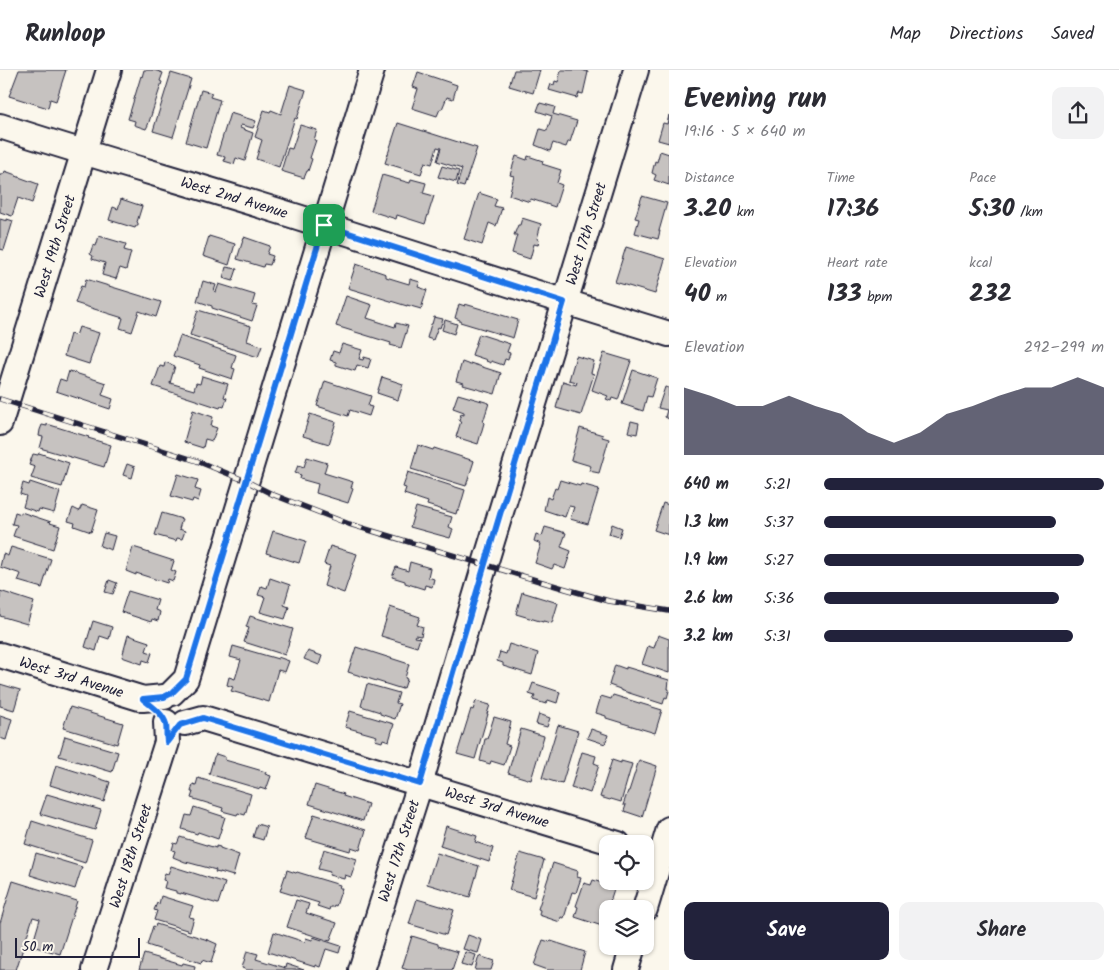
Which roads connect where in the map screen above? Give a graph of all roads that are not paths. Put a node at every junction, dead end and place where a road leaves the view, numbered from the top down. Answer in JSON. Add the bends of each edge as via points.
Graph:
{"nodes":[{"id":1,"x":109,"y":70,"type":"edge"},
{"id":2,"x":372,"y":70,"type":"edge"},
{"id":3,"x":636,"y":70,"type":"edge"},
{"id":4,"x":0,"y":126,"type":"edge"},
{"id":5,"x":84,"y":153,"type":"junction"},
{"id":6,"x":324,"y":225,"type":"junction"},
{"id":7,"x":564,"y":302,"type":"junction"},
{"id":8,"x":669,"y":334,"type":"edge"},
{"id":9,"x":0,"y":423,"type":"edge"},
{"id":10,"x":0,"y":655,"type":"edge"},
{"id":11,"x":176,"y":710,"type":"junction"},
{"id":12,"x":420,"y":784,"type":"junction"},
{"id":13,"x":669,"y":829,"type":"edge"},
{"id":14,"x":599,"y":838,"type":"edge"},
{"id":15,"x":658,"y":856,"type":"edge"},
{"id":16,"x":647,"y":900,"type":"edge"},
{"id":17,"x":630,"y":955,"type":"edge"},
{"id":18,"x":94,"y":970,"type":"edge"},
{"id":19,"x":361,"y":970,"type":"edge"},
{"id":20,"x":626,"y":970,"type":"edge"}],
"edges":[{"from":1,"to":5,"type":"street","name":"West 19th Street"},
{"from":2,"to":6,"type":"street","name":"West 18th Street"},
{"from":3,"to":7,"type":"street","name":"West 17th Street"},
{"from":4,"to":5,"type":"street","name":"West 2nd Avenue"},
{"from":5,"to":6,"type":"street","name":"West 2nd Avenue"},
{"from":5,"to":9,"type":"street","name":"West 19th Street"},
{"from":6,"to":7,"type":"street","name":"West 2nd Avenue"},
{"from":6,"to":11,"type":"street","name":"West 18th Street"},
{"from":7,"to":8,"type":"street","name":"West 2nd Avenue"},
{"from":7,"to":12,"type":"street","name":"West 17th Street"},
{"from":10,"to":11,"type":"street","name":"West 3rd Avenue"},
{"from":11,"to":12,"type":"street","name":"West 3rd Avenue"},
{"from":11,"to":18,"type":"street","name":"West 18th Street"},
{"from":12,"to":14,"type":"street","name":"West 3rd Avenue"},
{"from":12,"to":19,"type":"street","name":"West 17th Street"},
{"from":13,"to":15,"type":"street"},
{"from":15,"to":16,"type":"street"},
{"from":17,"to":20,"type":"street"}]}
